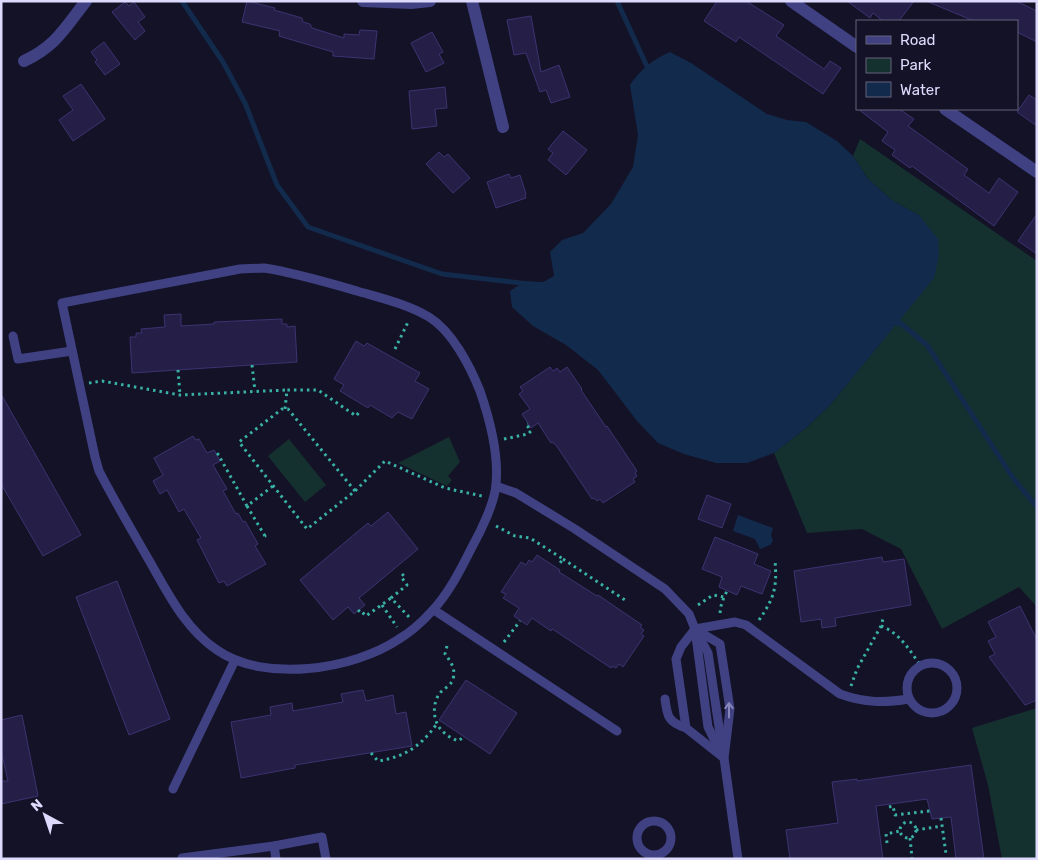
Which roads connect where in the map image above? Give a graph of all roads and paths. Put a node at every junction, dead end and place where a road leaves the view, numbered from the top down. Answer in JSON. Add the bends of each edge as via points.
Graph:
{"nodes":[{"id":1,"x":86,"y":1,"type":"edge"},
{"id":2,"x":363,"y":1,"type":"edge"},
{"id":3,"x":430,"y":1,"type":"edge"},
{"id":4,"x":472,"y":1,"type":"edge"},
{"id":5,"x":791,"y":1,"type":"edge"},
{"id":6,"x":856,"y":46,"type":"edge"},
{"id":7,"x":24,"y":61,"type":"dead end"},
{"id":8,"x":946,"y":110,"type":"edge"},
{"id":9,"x":503,"y":127,"type":"dead end"},
{"id":10,"x":1037,"y":172,"type":"edge"},
{"id":11,"x":404,"y":330,"type":"dead end"},
{"id":12,"x":13,"y":336,"type":"dead end"},
{"id":13,"x":395,"y":349,"type":"dead end"},
{"id":14,"x":72,"y":351,"type":"junction"},
{"id":15,"x":252,"y":365,"type":"dead end"},
{"id":16,"x":178,"y":370,"type":"dead end"},
{"id":17,"x":79,"y":385,"type":"junction"},
{"id":18,"x":287,"y":390,"type":"junction"},
{"id":19,"x":254,"y":391,"type":"junction"},
{"id":20,"x":180,"y":395,"type":"junction"},
{"id":21,"x":286,"y":409,"type":"junction"},
{"id":22,"x":361,"y":410,"type":"dead end"},
{"id":23,"x":528,"y":424,"type":"dead end"},
{"id":24,"x":493,"y":442,"type":"junction"},
{"id":25,"x":217,"y":455,"type":"dead end"},
{"id":26,"x":273,"y":486,"type":"junction"},
{"id":27,"x":496,"y":486,"type":"junction"},
{"id":28,"x":355,"y":491,"type":"junction"},
{"id":29,"x":479,"y":495,"type":"dead end"},
{"id":30,"x":247,"y":506,"type":"junction"},
{"id":31,"x":502,"y":529,"type":"dead end"},
{"id":32,"x":262,"y":536,"type":"dead end"},
{"id":33,"x":563,"y":559,"type":"junction"},
{"id":34,"x":774,"y":560,"type":"dead end"},
{"id":35,"x":560,"y":563,"type":"dead end"},
{"id":36,"x":402,"y":574,"type":"dead end"},
{"id":37,"x":727,"y":591,"type":"dead end"},
{"id":38,"x":391,"y":598,"type":"junction"},
{"id":39,"x":707,"y":598,"type":"dead end"},
{"id":40,"x":624,"y":602,"type":"dead end"},
{"id":41,"x":382,"y":605,"type":"junction"},
{"id":42,"x":767,"y":608,"type":"dead end"},
{"id":43,"x":401,"y":609,"type":"dead end"},
{"id":44,"x":358,"y":610,"type":"dead end"},
{"id":45,"x":434,"y":610,"type":"junction"},
{"id":46,"x":882,"y":619,"type":"dead end"},
{"id":47,"x":520,"y":620,"type":"dead end"},
{"id":48,"x":882,"y":626,"type":"junction"},
{"id":49,"x":695,"y":629,"type":"junction"},
{"id":50,"x":511,"y":632,"type":"dead end"},
{"id":51,"x":404,"y":636,"type":"junction"},
{"id":52,"x":447,"y":646,"type":"dead end"},
{"id":53,"x":235,"y":660,"type":"junction"},
{"id":54,"x":921,"y":666,"type":"junction"},
{"id":55,"x":857,"y":670,"type":"dead end"},
{"id":56,"x":665,"y":698,"type":"dead end"},
{"id":57,"x":909,"y":699,"type":"junction"},
{"id":58,"x":437,"y":725,"type":"junction"},
{"id":59,"x":686,"y":728,"type":"junction"},
{"id":60,"x":616,"y":731,"type":"dead end"},
{"id":61,"x":464,"y":737,"type":"dead end"},
{"id":62,"x":371,"y":753,"type":"dead end"},
{"id":63,"x":724,"y":758,"type":"junction"},
{"id":64,"x":173,"y":789,"type":"dead end"},
{"id":65,"x":889,"y":807,"type":"dead end"},
{"id":66,"x":930,"y":812,"type":"dead end"},
{"id":67,"x":906,"y":814,"type":"junction"},
{"id":68,"x":941,"y":818,"type":"dead end"},
{"id":69,"x":907,"y":822,"type":"junction"},
{"id":70,"x":942,"y":826,"type":"junction"},
{"id":71,"x":916,"y":830,"type":"junction"},
{"id":72,"x":900,"y":831,"type":"junction"},
{"id":73,"x":910,"y":838,"type":"junction"},
{"id":74,"x":887,"y":843,"type":"dead end"},
{"id":75,"x":274,"y":846,"type":"junction"},
{"id":76,"x":946,"y":854,"type":"dead end"},
{"id":77,"x":232,"y":855,"type":"edge"},
{"id":78,"x":912,"y":858,"type":"edge"},
{"id":79,"x":180,"y":859,"type":"edge"},
{"id":80,"x":276,"y":859,"type":"edge"},
{"id":81,"x":326,"y":859,"type":"edge"},
{"id":82,"x":738,"y":859,"type":"edge"}],
"edges":[{"from":1,"to":7,"type":"street","via":[[59,37]]},
{"from":2,"to":3,"type":"street"},
{"from":4,"to":9,"type":"street"},
{"from":5,"to":6,"type":"street"},
{"from":8,"to":10,"type":"street"},
{"from":11,"to":13,"type":"path"},
{"from":12,"to":14,"type":"lane","via":[[18,359]]},
{"from":14,"to":17,"type":"lane"},
{"from":14,"to":24,"type":"lane","via":[[62,303],[240,269],[288,272],[403,305],[431,318],[454,341],[473,374],[488,413]]},
{"from":15,"to":19,"type":"path"},
{"from":16,"to":20,"type":"path"},
{"from":17,"to":20,"type":"path","via":[[102,381]]},
{"from":17,"to":53,"type":"lane","via":[[95,457],[118,505],[181,615],[200,637]]},
{"from":18,"to":19,"type":"path"},
{"from":18,"to":21,"type":"path"},
{"from":18,"to":22,"type":"path","via":[[318,390],[356,416]]},
{"from":19,"to":20,"type":"path"},
{"from":21,"to":26,"type":"path","via":[[282,408],[239,442]]},
{"from":21,"to":28,"type":"path"},
{"from":23,"to":24,"type":"path","via":[[531,431],[528,434]]},
{"from":24,"to":27,"type":"lane"},
{"from":25,"to":30,"type":"path"},
{"from":26,"to":28,"type":"path","via":[[307,529]]},
{"from":26,"to":30,"type":"path"},
{"from":27,"to":45,"type":"lane","via":[[482,530]]},
{"from":27,"to":49,"type":"lane","via":[[516,493],[665,589],[689,614]]},
{"from":28,"to":29,"type":"path","via":[[385,461],[446,488]]},
{"from":30,"to":32,"type":"path","via":[[265,536]]},
{"from":31,"to":33,"type":"path","via":[[514,536],[530,538]]},
{"from":33,"to":35,"type":"path"},
{"from":33,"to":40,"type":"path"},
{"from":34,"to":42,"type":"path","via":[[775,592]]},
{"from":36,"to":38,"type":"path","via":[[407,585]]},
{"from":37,"to":39,"type":"path","via":[[724,597],[713,595]]},
{"from":38,"to":41,"type":"path"},
{"from":38,"to":43,"type":"path"},
{"from":41,"to":44,"type":"path","via":[[366,616]]},
{"from":41,"to":51,"type":"path"},
{"from":45,"to":51,"type":"lane"},
{"from":45,"to":60,"type":"lane"},
{"from":46,"to":48,"type":"path"},
{"from":47,"to":50,"type":"path"},
{"from":48,"to":54,"type":"path","via":[[905,643]]},
{"from":48,"to":55,"type":"path"},
{"from":49,"to":57,"type":"lane","via":[[735,622],[746,625],[840,694],[875,702]]},
{"from":49,"to":59,"type":"lane","via":[[676,659]]},
{"from":49,"to":63,"type":"lane","via":[[708,727]]},
{"from":63,"to":49,"type":"lane","one_way":true,"via":[[730,709],[720,644]]},
{"from":51,"to":53,"type":"lane","via":[[350,661],[312,668],[255,667]]},
{"from":52,"to":58,"type":"path","via":[[453,678],[449,686],[438,694],[434,711]]},
{"from":53,"to":64,"type":"lane"},
{"from":54,"to":57,"type":"lane","via":[[912,672],[907,684]]},
{"from":54,"to":57,"type":"lane","via":[[934,663],[948,668],[955,679],[956,693],[946,708],[932,713],[914,706]]},
{"from":56,"to":59,"type":"lane","via":[[667,715],[674,725]]},
{"from":58,"to":61,"type":"path","via":[[451,738],[458,741]]},
{"from":58,"to":62,"type":"path","via":[[402,756],[378,761]]},
{"from":59,"to":63,"type":"lane"},
{"from":63,"to":82,"type":"lane"},
{"from":65,"to":67,"type":"path","via":[[893,806],[895,815]]},
{"from":66,"to":67,"type":"path"},
{"from":67,"to":69,"type":"path"},
{"from":68,"to":70,"type":"path"},
{"from":69,"to":71,"type":"path","via":[[913,823]]},
{"from":69,"to":72,"type":"path"},
{"from":70,"to":71,"type":"path"},
{"from":70,"to":76,"type":"path"},
{"from":71,"to":73,"type":"path"},
{"from":72,"to":73,"type":"path"},
{"from":72,"to":74,"type":"path","via":[[886,834]]},
{"from":73,"to":78,"type":"path"},
{"from":75,"to":77,"type":"lane"},
{"from":75,"to":80,"type":"lane"},
{"from":75,"to":81,"type":"lane","via":[[322,837]]},
{"from":77,"to":79,"type":"lane"}]}
